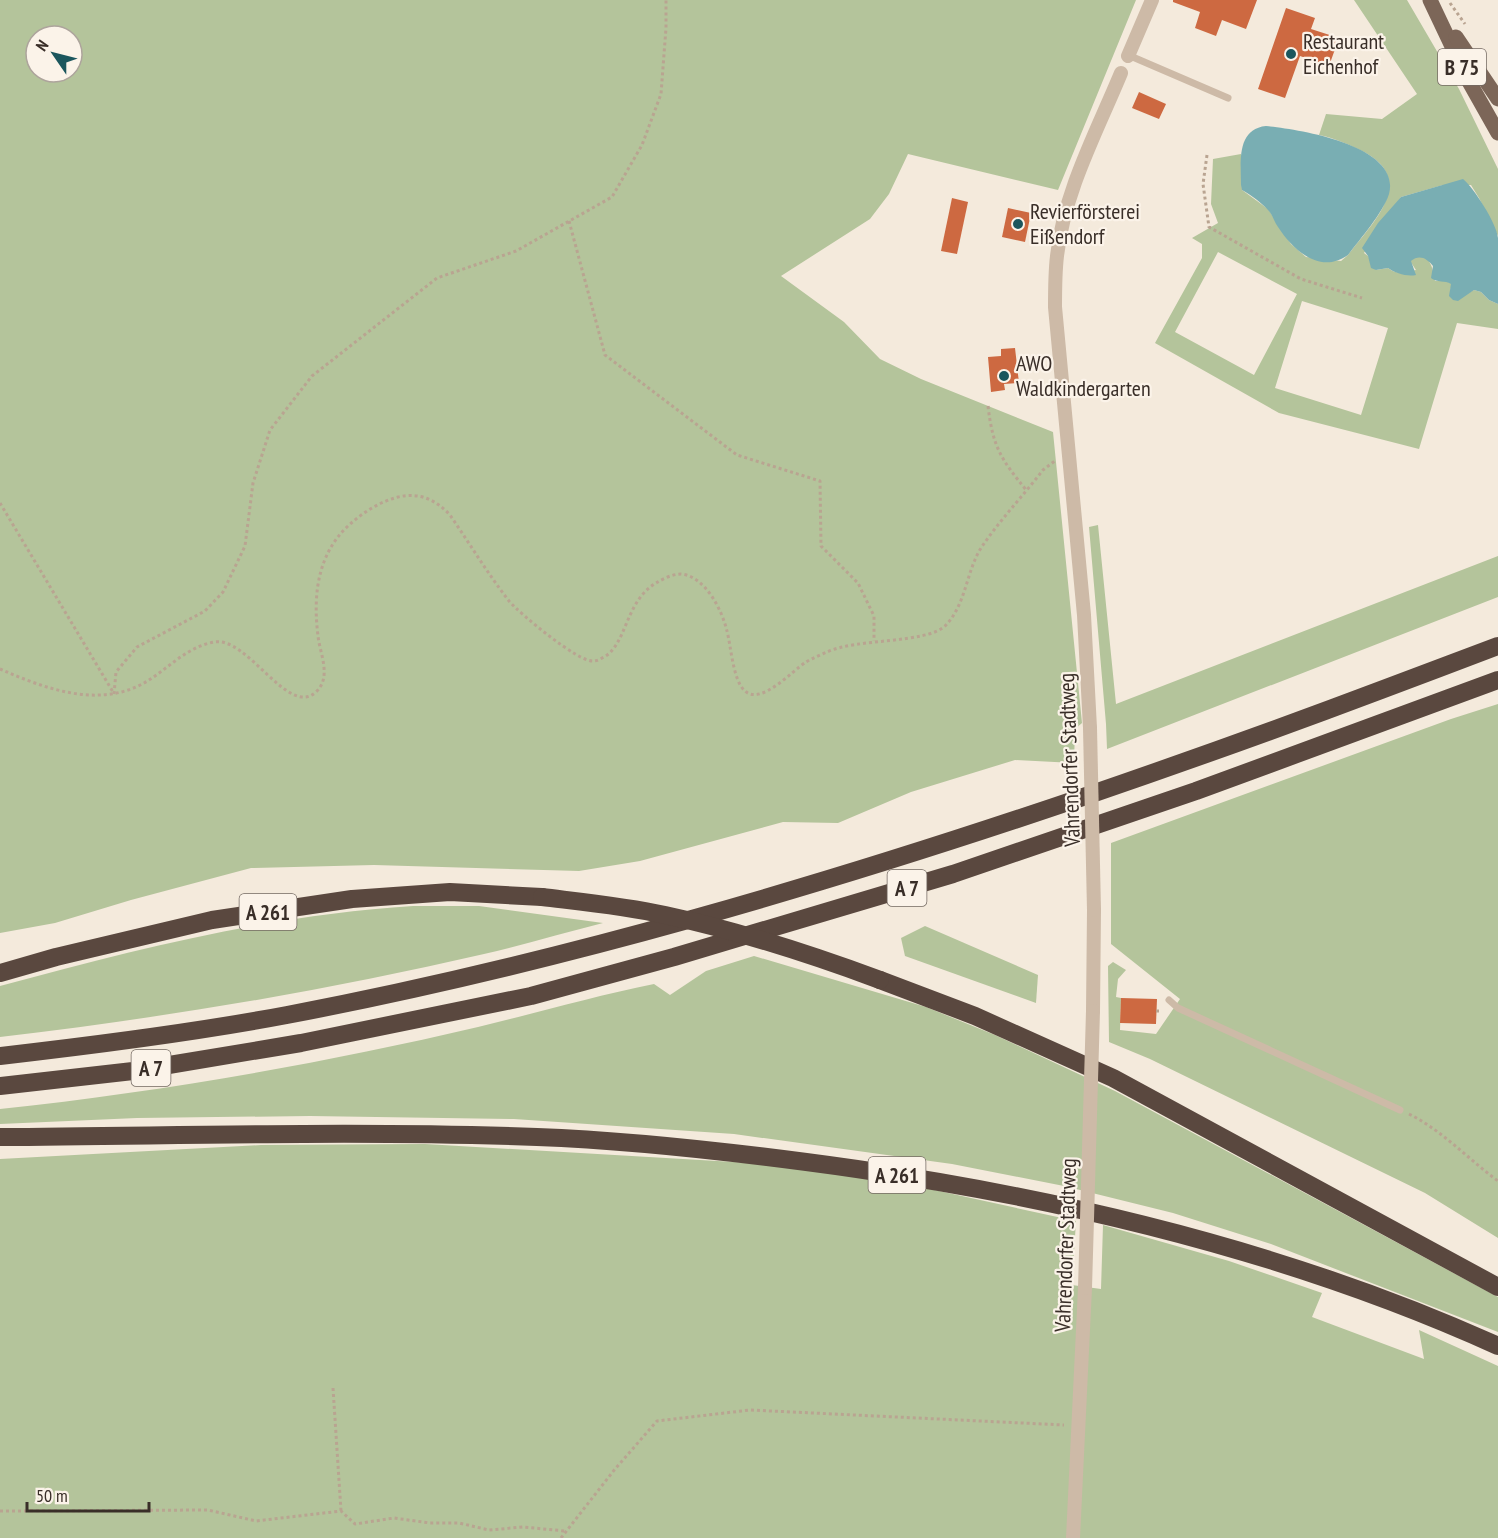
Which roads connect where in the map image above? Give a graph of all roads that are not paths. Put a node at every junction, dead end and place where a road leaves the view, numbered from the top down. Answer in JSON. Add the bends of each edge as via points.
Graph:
{"nodes":[{"id":1,"x":1152,"y":0,"type":"edge"},
{"id":2,"x":1431,"y":0,"type":"edge"},
{"id":3,"x":1128,"y":55,"type":"junction"},
{"id":4,"x":1121,"y":73,"type":"joint"},
{"id":5,"x":1228,"y":99,"type":"dead end"},
{"id":6,"x":1498,"y":99,"type":"edge"},
{"id":7,"x":1498,"y":133,"type":"edge"},
{"id":8,"x":1498,"y":646,"type":"edge"},
{"id":9,"x":1498,"y":680,"type":"edge"},
{"id":10,"x":0,"y":973,"type":"edge"},
{"id":11,"x":1169,"y":1000,"type":"dead end"},
{"id":12,"x":0,"y":1056,"type":"edge"},
{"id":13,"x":0,"y":1086,"type":"edge"},
{"id":14,"x":1400,"y":1110,"type":"road end"},
{"id":15,"x":0,"y":1137,"type":"edge"},
{"id":16,"x":1498,"y":1287,"type":"edge"},
{"id":17,"x":1498,"y":1346,"type":"edge"},
{"id":18,"x":1073,"y":1538,"type":"edge"}],
"edges":[{"from":1,"to":3,"type":"street","name":"Vahrendorfer Stadtweg"},
{"from":2,"to":6,"type":"main road","number":"B 75"},
{"from":2,"to":7,"type":"main road","number":"B 75"},
{"from":3,"to":4,"type":"lane","name":"Vahrendorfer Stadtweg"},
{"from":3,"to":5,"type":"lane"},
{"from":4,"to":18,"type":"street","name":"Vahrendorfer Stadtweg","bridge":true,"via":[[1068,205],[1057,254],[1055,307],[1084,615],[1094,910],[1085,1288]]},
{"from":8,"to":12,"type":"highway","number":"A 7","via":[[1198,758],[971,835],[656,930],[496,970],[282,1016]]},
{"from":9,"to":13,"type":"highway","number":"A 7","via":[[1196,791],[953,874],[531,996],[301,1043],[133,1071]]},
{"from":10,"to":16,"type":"highway","number":"A 261","bridge":true,"via":[[212,920],[352,899],[450,892],[542,897],[693,921],[880,980],[975,1016],[1113,1078]]},
{"from":11,"to":14,"type":"lane","via":[[1178,1008]]},
{"from":15,"to":17,"type":"highway","number":"A 261","via":[[504,1136],[625,1142],[778,1158],[1012,1195],[1186,1235],[1327,1278]]}]}
